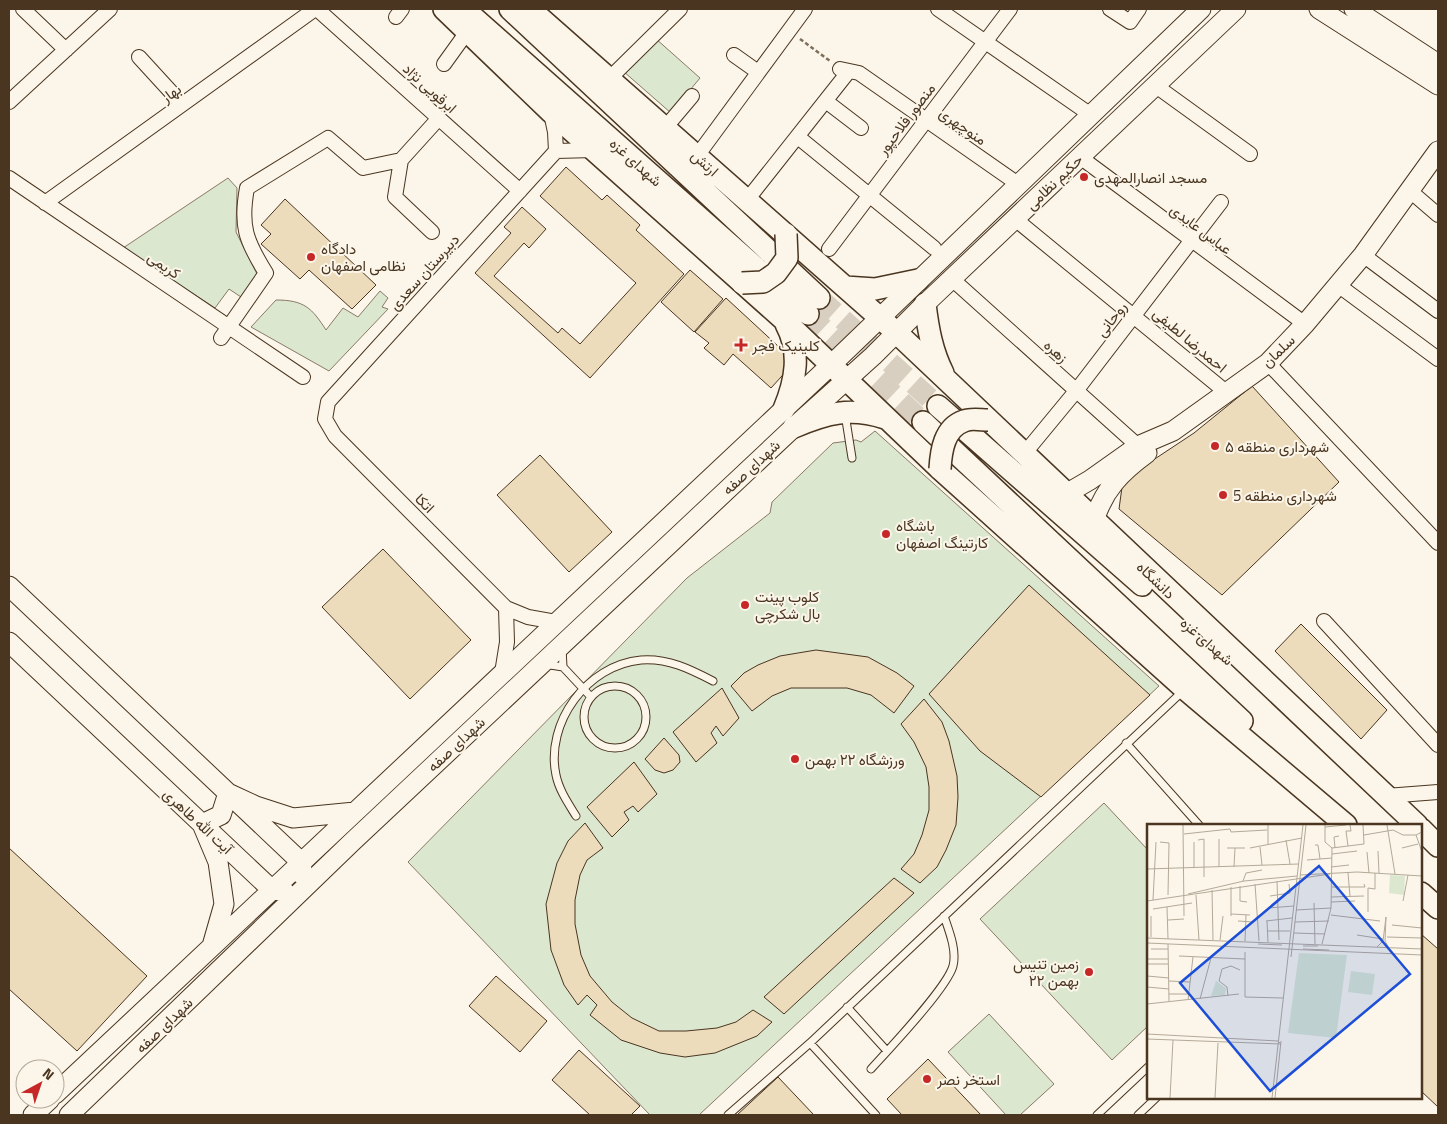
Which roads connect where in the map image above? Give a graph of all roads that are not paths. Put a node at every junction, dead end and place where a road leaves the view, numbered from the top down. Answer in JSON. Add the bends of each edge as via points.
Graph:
{"nodes":[{"id":1,"x":23,"y":9,"type":"edge"},
{"id":2,"x":110,"y":9,"type":"edge"},
{"id":3,"x":316,"y":9,"type":"edge"},
{"id":4,"x":444,"y":9,"type":"edge"},
{"id":5,"x":464,"y":9,"type":"edge"},
{"id":6,"x":510,"y":9,"type":"edge"},
{"id":7,"x":680,"y":9,"type":"edge"},
{"id":8,"x":805,"y":9,"type":"edge"},
{"id":9,"x":938,"y":9,"type":"edge"},
{"id":10,"x":1010,"y":9,"type":"edge"},
{"id":11,"x":1110,"y":9,"type":"edge"},
{"id":12,"x":1139,"y":9,"type":"edge"},
{"id":13,"x":1201,"y":9,"type":"edge"},
{"id":14,"x":1236,"y":9,"type":"edge"},
{"id":15,"x":1319,"y":9,"type":"edge"},
{"id":16,"x":1354,"y":9,"type":"edge"},
{"id":17,"x":533,"y":10,"type":"edge"},
{"id":18,"x":467,"y":32,"type":"junction"},
{"id":19,"x":985,"y":42,"type":"junction"},
{"id":20,"x":66,"y":50,"type":"junction"},
{"id":21,"x":734,"y":54,"type":"dead end"},
{"id":22,"x":139,"y":57,"type":"dead end"},
{"id":23,"x":444,"y":64,"type":"dead end"},
{"id":24,"x":1438,"y":64,"type":"edge"},
{"id":25,"x":758,"y":72,"type":"junction"},
{"id":26,"x":609,"y":79,"type":"junction"},
{"id":27,"x":1438,"y":85,"type":"edge"},
{"id":28,"x":1156,"y":86,"type":"junction"},
{"id":29,"x":692,"y":96,"type":"dead end"},
{"id":30,"x":9,"y":102,"type":"edge"},
{"id":31,"x":827,"y":102,"type":"junction"},
{"id":32,"x":182,"y":104,"type":"junction"},
{"id":33,"x":551,"y":112,"type":"junction"},
{"id":34,"x":1091,"y":115,"type":"junction"},
{"id":35,"x":439,"y":118,"type":"junction"},
{"id":36,"x":926,"y":120,"type":"junction"},
{"id":37,"x":665,"y":128,"type":"junction"},
{"id":38,"x":861,"y":128,"type":"dead end"},
{"id":39,"x":798,"y":136,"type":"junction"},
{"id":40,"x":594,"y":150,"type":"junction"},
{"id":41,"x":556,"y":151,"type":"junction"},
{"id":42,"x":1438,"y":151,"type":"edge"},
{"id":43,"x":1250,"y":154,"type":"dead end"},
{"id":44,"x":697,"y":156,"type":"junction"},
{"id":45,"x":1080,"y":157,"type":"junction"},
{"id":46,"x":400,"y":160,"type":"junction"},
{"id":47,"x":9,"y":178,"type":"edge"},
{"id":48,"x":1018,"y":184,"type":"junction"},
{"id":49,"x":1409,"y":190,"type":"junction"},
{"id":50,"x":520,"y":191,"type":"junction"},
{"id":51,"x":869,"y":195,"type":"junction"},
{"id":52,"x":747,"y":200,"type":"junction"},
{"id":53,"x":1222,"y":202,"type":"dead end"},
{"id":54,"x":45,"y":203,"type":"junction"},
{"id":55,"x":1438,"y":215,"type":"edge"},
{"id":56,"x":1015,"y":219,"type":"junction"},
{"id":57,"x":432,"y":232,"type":"dead end"},
{"id":58,"x":786,"y":234,"type":"junction"},
{"id":59,"x":1191,"y":242,"type":"junction"},
{"id":60,"x":829,"y":249,"type":"dead end"},
{"id":61,"x":939,"y":252,"type":"junction"},
{"id":62,"x":1363,"y":255,"type":"junction"},
{"id":63,"x":952,"y":279,"type":"junction"},
{"id":64,"x":918,"y":280,"type":"junction"},
{"id":65,"x":742,"y":283,"type":"junction"},
{"id":66,"x":1338,"y":285,"type":"junction"},
{"id":67,"x":845,"y":287,"type":"junction"},
{"id":68,"x":896,"y":301,"type":"junction"},
{"id":69,"x":1438,"y":311,"type":"edge"},
{"id":70,"x":1135,"y":315,"type":"junction"},
{"id":71,"x":880,"y":317,"type":"junction"},
{"id":72,"x":783,"y":319,"type":"junction"},
{"id":73,"x":911,"y":319,"type":"junction"},
{"id":74,"x":1305,"y":324,"type":"junction"},
{"id":75,"x":225,"y":333,"type":"junction"},
{"id":76,"x":1438,"y":359,"type":"edge"},
{"id":77,"x":1268,"y":363,"type":"junction"},
{"id":78,"x":832,"y":364,"type":"junction"},
{"id":79,"x":303,"y":377,"type":"dead end"},
{"id":80,"x":848,"y":379,"type":"junction"},
{"id":81,"x":948,"y":382,"type":"junction"},
{"id":82,"x":1076,"y":391,"type":"junction"},
{"id":83,"x":1226,"y":392,"type":"junction"},
{"id":84,"x":938,"y":406,"type":"tunnel mouth"},
{"id":85,"x":845,"y":412,"type":"junction"},
{"id":86,"x":789,"y":418,"type":"junction"},
{"id":87,"x":887,"y":419,"type":"junction"},
{"id":88,"x":325,"y":420,"type":"joint"},
{"id":89,"x":988,"y":420,"type":"junction"},
{"id":90,"x":923,"y":422,"type":"tunnel mouth"},
{"id":91,"x":1173,"y":431,"type":"junction"},
{"id":92,"x":1138,"y":446,"type":"junction"},
{"id":93,"x":1024,"y":454,"type":"junction"},
{"id":94,"x":852,"y":458,"type":"dead end"},
{"id":95,"x":940,"y":469,"type":"junction"},
{"id":96,"x":1090,"y":480,"type":"junction"},
{"id":97,"x":1105,"y":492,"type":"junction"},
{"id":98,"x":1066,"y":494,"type":"junction"},
{"id":99,"x":1094,"y":521,"type":"junction"},
{"id":100,"x":1438,"y":543,"type":"edge"},
{"id":101,"x":9,"y":586,"type":"edge"},
{"id":102,"x":506,"y":608,"type":"junction"},
{"id":103,"x":1324,"y":621,"type":"dead end"},
{"id":104,"x":556,"y":622,"type":"junction"},
{"id":105,"x":9,"y":642,"type":"edge"},
{"id":106,"x":562,"y":644,"type":"junction"},
{"id":107,"x":541,"y":664,"type":"junction"},
{"id":108,"x":564,"y":667,"type":"junction"},
{"id":109,"x":502,"y":673,"type":"junction"},
{"id":110,"x":713,"y":681,"type":"dead end"},
{"id":111,"x":583,"y":688,"type":"junction"},
{"id":112,"x":1185,"y":689,"type":"junction"},
{"id":113,"x":591,"y":697,"type":"junction"},
{"id":114,"x":1126,"y":743,"type":"junction"},
{"id":115,"x":1438,"y":745,"type":"edge"},
{"id":116,"x":1438,"y":792,"type":"edge"},
{"id":117,"x":228,"y":794,"type":"junction"},
{"id":118,"x":1386,"y":796,"type":"junction"},
{"id":119,"x":356,"y":812,"type":"junction"},
{"id":120,"x":576,"y":816,"type":"dead end"},
{"id":121,"x":202,"y":824,"type":"junction"},
{"id":122,"x":1198,"y":824,"type":"edge"},
{"id":123,"x":1346,"y":824,"type":"edge"},
{"id":124,"x":1346,"y":824,"type":"edge"},
{"id":125,"x":1416,"y":824,"type":"edge"},
{"id":126,"x":1422,"y":830,"type":"edge"},
{"id":127,"x":1438,"y":846,"type":"edge"},
{"id":128,"x":302,"y":863,"type":"junction"},
{"id":129,"x":272,"y":890,"type":"junction"},
{"id":130,"x":301,"y":892,"type":"junction"},
{"id":131,"x":944,"y":916,"type":"junction"},
{"id":132,"x":211,"y":947,"type":"junction"},
{"id":133,"x":847,"y":1007,"type":"junction"},
{"id":134,"x":810,"y":1043,"type":"junction"},
{"id":135,"x":887,"y":1051,"type":"junction"},
{"id":136,"x":1147,"y":1068,"type":"edge"},
{"id":137,"x":871,"y":1069,"type":"dead end"},
{"id":138,"x":65,"y":1085,"type":"edge"},
{"id":139,"x":1155,"y":1099,"type":"edge"},
{"id":140,"x":69,"y":1115,"type":"edge"},
{"id":141,"x":728,"y":1115,"type":"edge"},
{"id":142,"x":876,"y":1115,"type":"edge"},
{"id":143,"x":1097,"y":1115,"type":"edge"},
{"id":144,"x":1138,"y":1115,"type":"edge"}],
"edges":[{"from":1,"to":20,"type":"street"},
{"from":2,"to":20,"type":"street"},
{"from":3,"to":32,"type":"street","name":"بهار"},
{"from":3,"to":35,"type":"street","name":"ابرقویی نژاد"},
{"from":4,"to":18,"type":"main road"},
{"from":5,"to":6,"type":"main road","name":"شهدای غزه","via":[[813,306]]},
{"from":7,"to":26,"type":"street"},
{"from":8,"to":25,"type":"street"},
{"from":9,"to":19,"type":"street"},
{"from":10,"to":19,"type":"street","name":"منصور فلاحپور"},
{"from":11,"to":12,"type":"street","via":[[1130,22]]},
{"from":13,"to":34,"type":"main road","name":"حکیم نظامی"},
{"from":14,"to":28,"type":"main road","name":"حکیم نظامی"},
{"from":15,"to":27,"type":"main road"},
{"from":16,"to":24,"type":"main road"},
{"from":17,"to":26,"type":"main road","name":"ارتش"},
{"from":18,"to":23,"type":"street"},
{"from":18,"to":33,"type":"main road"},
{"from":19,"to":34,"type":"street"},
{"from":19,"to":36,"type":"street","name":"منصور فلاحپور"},
{"from":20,"to":30,"type":"street"},
{"from":21,"to":25,"type":"street"},
{"from":22,"to":32,"type":"street"},
{"from":25,"to":44,"type":"street"},
{"from":26,"to":37,"type":"main road","name":"ارتش"},
{"from":28,"to":43,"type":"street"},
{"from":28,"to":45,"type":"main road","name":"حکیم نظامی"},
{"from":29,"to":37,"type":"street"},
{"from":31,"to":36,"type":"street","name":"منوچهری","via":[[845,70],[859,73]]},
{"from":31,"to":38,"type":"street"},
{"from":31,"to":39,"type":"street"},
{"from":32,"to":54,"type":"street","name":"بهار"},
{"from":33,"to":40,"type":"main road"},
{"from":33,"to":41,"type":"street"},
{"from":34,"to":48,"type":"main road","name":"حکیم نظامی"},
{"from":35,"to":46,"type":"street"},
{"from":35,"to":50,"type":"street","name":"ابرقویی نژاد"},
{"from":36,"to":48,"type":"street","name":"منوچهری"},
{"from":36,"to":51,"type":"street","name":"منصور فلاحپور"},
{"from":37,"to":44,"type":"main road","name":"ارتش"},
{"from":39,"to":51,"type":"street"},
{"from":39,"to":52,"type":"street"},
{"from":40,"to":41,"type":"street"},
{"from":40,"to":65,"type":"main road"},
{"from":41,"to":50,"type":"street","name":"دبیرستان سعدی"},
{"from":42,"to":49,"type":"main road","name":"سلمان"},
{"from":44,"to":52,"type":"main road","name":"ارتش"},
{"from":45,"to":56,"type":"main road","name":"حکیم نظامی"},
{"from":45,"to":59,"type":"street","name":"عباس عابدی"},
{"from":46,"to":57,"type":"street","via":[[395,197]]},
{"from":46,"to":75,"type":"street","via":[[363,168],[328,138],[247,188],[244,229],[266,273]]},
{"from":47,"to":54,"type":"street","name":"کریمی"},
{"from":48,"to":61,"type":"main road","name":"حکیم نظامی"},
{"from":49,"to":55,"type":"street"},
{"from":49,"to":62,"type":"main road","name":"سلمان"},
{"from":50,"to":88,"type":"street","name":"دبیرستان سعدی","via":[[328,402]]},
{"from":51,"to":60,"type":"street","name":"منصور فلاحپور"},
{"from":51,"to":61,"type":"street"},
{"from":52,"to":58,"type":"main road","name":"ارتش"},
{"from":53,"to":59,"type":"street","name":"روحانی"},
{"from":54,"to":75,"type":"street","name":"کریمی"},
{"from":56,"to":63,"type":"main road","name":"حکیم نظامی"},
{"from":56,"to":70,"type":"street","name":"احمدرضا لطیفی"},
{"from":58,"to":65,"type":"main road","bridge":true,"via":[[786,258],[776,272],[763,282]]},
{"from":58,"to":67,"type":"main road","name":"ارتش"},
{"from":59,"to":70,"type":"street","name":"روحانی"},
{"from":59,"to":74,"type":"street","name":"عباس عابدی"},
{"from":61,"to":64,"type":"main road","name":"حکیم نظامی"},
{"from":62,"to":66,"type":"main road","name":"سلمان"},
{"from":62,"to":69,"type":"street"},
{"from":63,"to":73,"type":"main road","name":"حکیم نظامی"},
{"from":63,"to":82,"type":"street","name":"زهره"},
{"from":64,"to":67,"type":"main road","via":[[875,289]]},
{"from":64,"to":68,"type":"main road","name":"حکیم نظامی"},
{"from":65,"to":72,"type":"main road"},
{"from":66,"to":74,"type":"main road","name":"سلمان"},
{"from":66,"to":76,"type":"street"},
{"from":67,"to":71,"type":"main road","name":"ارتش"},
{"from":68,"to":71,"type":"main road","name":"حکیم نظامی"},
{"from":68,"to":73,"type":"main road","via":[[893,307],[895,317],[905,321]]},
{"from":70,"to":82,"type":"street","name":"روحانی"},
{"from":70,"to":83,"type":"street","name":"احمدرضا لطیفی"},
{"from":71,"to":73,"type":"main road","name":"ارتش"},
{"from":71,"to":78,"type":"main road","name":"حکیم نظامی"},
{"from":72,"to":78,"type":"main road"},
{"from":72,"to":86,"type":"main road","via":[[793,337],[796,354]]},
{"from":73,"to":80,"type":"main road","name":"حکیم نظامی"},
{"from":73,"to":81,"type":"main road","name":"دانشگاه"},
{"from":73,"to":81,"type":"main road","via":[[928,332],[935,358]]},
{"from":74,"to":77,"type":"main road","name":"سلمان"},
{"from":75,"to":79,"type":"street","name":"کریمی"},
{"from":77,"to":83,"type":"main road","name":"سلمان"},
{"from":77,"to":100,"type":"street"},
{"from":78,"to":80,"type":"main road"},
{"from":78,"to":86,"type":"main road","name":"شهدای صفه"},
{"from":80,"to":86,"type":"main road","name":"شهدای صفه"},
{"from":80,"to":87,"type":"main road"},
{"from":81,"to":89,"type":"main road","name":"دانشگاه"},
{"from":82,"to":92,"type":"street","name":"زهره"},
{"from":82,"to":93,"type":"street","name":"روحانی"},
{"from":83,"to":91,"type":"main road","name":"سلمان"},
{"from":84,"to":118,"type":"main road","name":"شهدای غزه"},
{"from":85,"to":86,"type":"main road"},
{"from":85,"to":87,"type":"main road","via":[[865,412]]},
{"from":85,"to":94,"type":"lane"},
{"from":86,"to":104,"type":"main road","name":"شهدای صفه"},
{"from":86,"to":106,"type":"main road","name":"شهدای صفه"},
{"from":87,"to":95,"type":"main road"},
{"from":88,"to":102,"type":"street","name":"اتکا","via":[[335,436]]},
{"from":89,"to":93,"type":"main road","name":"دانشگاه"},
{"from":89,"to":95,"type":"main road","bridge":true,"via":[[964,420],[950,432],[941,447]]},
{"from":90,"to":123,"type":"main road","via":[[1212,692]]},
{"from":91,"to":92,"type":"main road","name":"سلمان"},
{"from":91,"to":97,"type":"main road"},
{"from":92,"to":96,"type":"main road","name":"سلمان"},
{"from":93,"to":98,"type":"main road","name":"دانشگاه"},
{"from":95,"to":112,"type":"main road"},
{"from":96,"to":97,"type":"main road","via":[[1085,489],[1090,498],[1097,499]]},
{"from":96,"to":98,"type":"main road","name":"سلمان"},
{"from":97,"to":99,"type":"main road"},
{"from":98,"to":99,"type":"main road","name":"دانشگاه"},
{"from":99,"to":118,"type":"main road","name":"دانشگاه"},
{"from":101,"to":117,"type":"main road"},
{"from":102,"to":104,"type":"street","via":[[528,617]]},
{"from":102,"to":109,"type":"street","via":[[507,642]]},
{"from":103,"to":115,"type":"street"},
{"from":104,"to":109,"type":"main road","name":"شهدای صفه"},
{"from":105,"to":121,"type":"main road","name":"آیت الله طاهری"},
{"from":106,"to":107,"type":"main road","name":"شهدای صفه"},
{"from":106,"to":108,"type":"lane"},
{"from":107,"to":108,"type":"lane"},
{"from":107,"to":130,"type":"main road","name":"شهدای صفه"},
{"from":108,"to":111,"type":"lane"},
{"from":109,"to":119,"type":"main road","name":"شهدای صفه"},
{"from":110,"to":111,"type":"lane","via":[[689,668],[666,661],[640,660],[617,666]]},
{"from":111,"to":113,"type":"lane"},
{"from":111,"to":120,"type":"lane","via":[[572,701],[562,722],[554,757],[556,776]]},
{"from":112,"to":114,"type":"lane"},
{"from":112,"to":124,"type":"main road"},
{"from":113,"to":113,"type":"lane","via":[[584,718],[593,739],[614,748],[625,746],[643,732],[646,709],[632,691],[622,686],[611,686]]},
{"from":114,"to":122,"type":"lane"},
{"from":114,"to":131,"type":"lane"},
{"from":116,"to":118,"type":"street"},
{"from":117,"to":119,"type":"main road","via":[[293,818]]},
{"from":117,"to":121,"type":"main road","via":[[221,814]]},
{"from":117,"to":128,"type":"main road"},
{"from":118,"to":125,"type":"main road","name":"دانشگاه"},
{"from":119,"to":128,"type":"main road","name":"شهدای صفه"},
{"from":121,"to":129,"type":"main road","name":"آیت الله طاهری"},
{"from":121,"to":132,"type":"main road","via":[[218,862],[224,904]]},
{"from":126,"to":127,"type":"main road"},
{"from":128,"to":129,"type":"main road","name":"شهدای صفه"},
{"from":128,"to":130,"type":"main road"},
{"from":129,"to":130,"type":"main road"},
{"from":129,"to":132,"type":"main road","name":"شهدای صفه"},
{"from":130,"to":140,"type":"main road","name":"شهدای صفه"},
{"from":131,"to":133,"type":"lane"},
{"from":131,"to":135,"type":"lane","via":[[953,946],[954,965],[945,983]]},
{"from":132,"to":138,"type":"main road","name":"شهدای صفه"},
{"from":133,"to":134,"type":"lane"},
{"from":133,"to":135,"type":"lane"},
{"from":134,"to":141,"type":"lane"},
{"from":134,"to":142,"type":"lane"},
{"from":135,"to":137,"type":"lane"},
{"from":136,"to":143,"type":"lane"},
{"from":139,"to":144,"type":"lane"}]}
